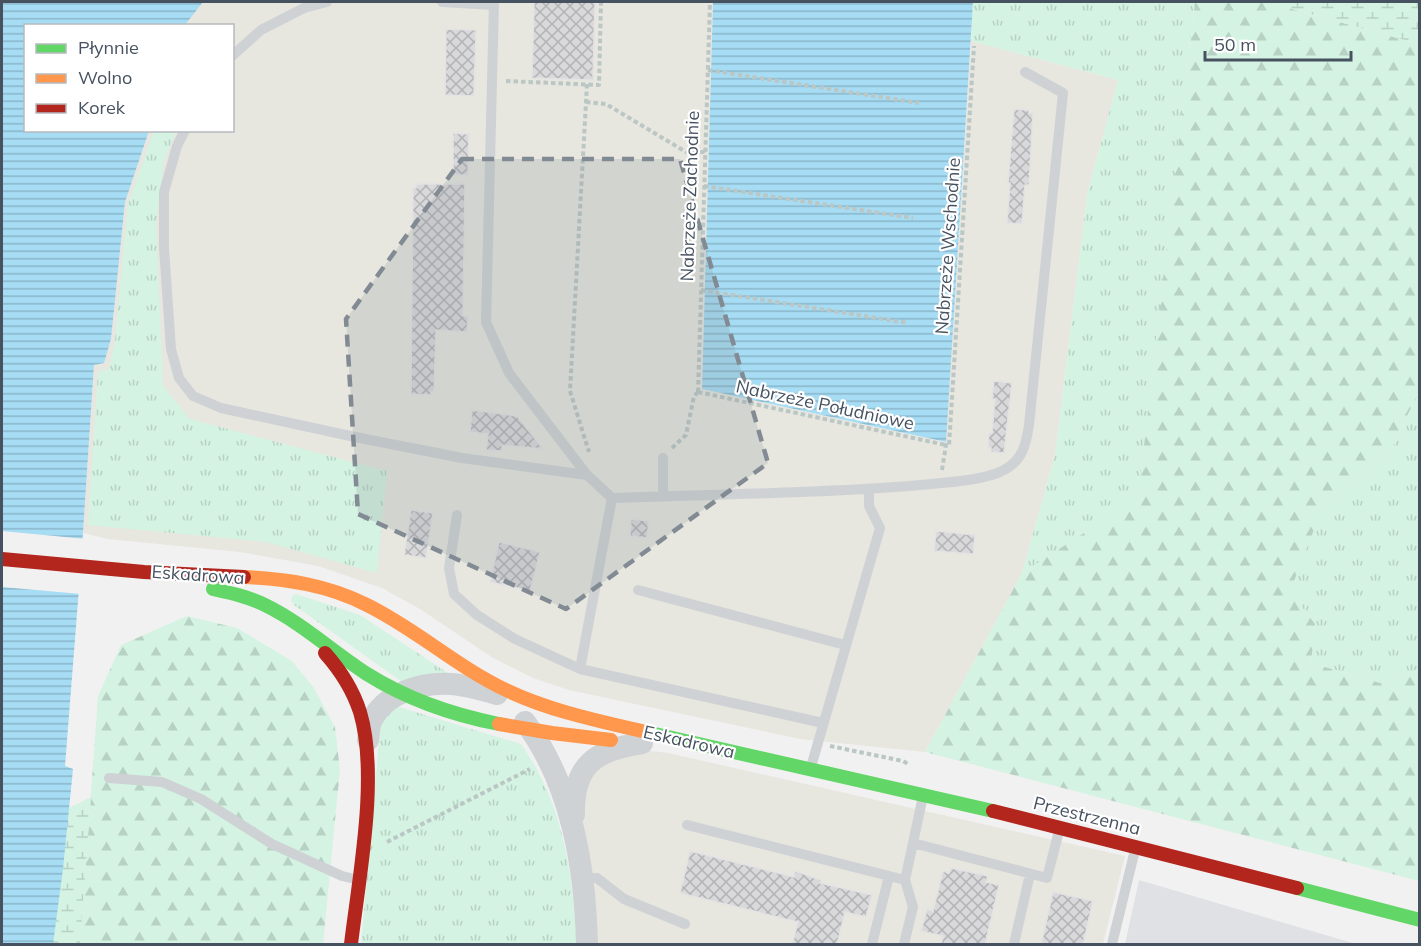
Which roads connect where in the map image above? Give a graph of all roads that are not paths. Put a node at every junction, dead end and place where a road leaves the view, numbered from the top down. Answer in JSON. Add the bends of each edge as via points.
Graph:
{"nodes":[{"id":1,"x":327,"y":2,"type":"edge"},
{"id":2,"x":442,"y":2,"type":"edge"},
{"id":3,"x":494,"y":3,"type":"edge"},
{"id":4,"x":234,"y":54,"type":"edge"},
{"id":5,"x":1024,"y":72,"type":"dead end"},
{"id":6,"x":184,"y":132,"type":"edge"},
{"id":7,"x":663,"y":458,"type":"road end"},
{"id":8,"x":587,"y":475,"type":"junction"},
{"id":9,"x":868,"y":489,"type":"junction"},
{"id":10,"x":663,"y":496,"type":"junction"},
{"id":11,"x":612,"y":498,"type":"junction"},
{"id":12,"x":457,"y":515,"type":"dead end"},
{"id":13,"x":2,"y":559,"type":"edge"},
{"id":14,"x":102,"y":569,"type":"junction"},
{"id":15,"x":638,"y":590,"type":"dead end"},
{"id":16,"x":295,"y":623,"type":"junction"},
{"id":17,"x":845,"y":645,"type":"junction"},
{"id":18,"x":580,"y":669,"type":"junction"},
{"id":19,"x":472,"y":671,"type":"junction"},
{"id":20,"x":402,"y":693,"type":"junction"},
{"id":21,"x":501,"y":695,"type":"junction"},
{"id":22,"x":539,"y":703,"type":"junction"},
{"id":23,"x":823,"y":723,"type":"junction"},
{"id":24,"x":532,"y":731,"type":"junction"},
{"id":25,"x":642,"y":743,"type":"junction"},
{"id":26,"x":366,"y":750,"type":"junction"},
{"id":27,"x":743,"y":754,"type":"junction"},
{"id":28,"x":811,"y":768,"type":"junction"},
{"id":29,"x":109,"y":778,"type":"dead end"},
{"id":30,"x":924,"y":794,"type":"junction"},
{"id":31,"x":687,"y":825,"type":"dead end"},
{"id":32,"x":1059,"y":828,"type":"junction"},
{"id":33,"x":575,"y":837,"type":"junction"},
{"id":34,"x":913,"y":843,"type":"junction"},
{"id":35,"x":1136,"y":847,"type":"junction"},
{"id":36,"x":1030,"y":874,"type":"junction"},
{"id":37,"x":889,"y":876,"type":"junction"},
{"id":38,"x":582,"y":878,"type":"junction"},
{"id":39,"x":358,"y":880,"type":"junction"},
{"id":40,"x":905,"y":880,"type":"junction"},
{"id":41,"x":1419,"y":920,"type":"edge"},
{"id":42,"x":686,"y":924,"type":"dead end"},
{"id":43,"x":351,"y":945,"type":"edge"},
{"id":44,"x":586,"y":945,"type":"edge"},
{"id":45,"x":872,"y":945,"type":"edge"},
{"id":46,"x":904,"y":945,"type":"edge"},
{"id":47,"x":1014,"y":945,"type":"edge"},
{"id":48,"x":1112,"y":945,"type":"edge"}],
"edges":[{"from":1,"to":4,"type":"lane","via":[[304,8],[261,30]]},
{"from":2,"to":3,"type":"lane"},
{"from":3,"to":8,"type":"lane","via":[[486,322],[510,373]]},
{"from":5,"to":9,"type":"lane","via":[[1063,93],[1026,446],[1017,461],[1002,471],[981,477]]},
{"from":6,"to":8,"type":"lane","via":[[164,192],[164,249],[171,349],[179,378],[193,396],[221,408],[355,437],[462,458]]},
{"from":7,"to":10,"type":"lane"},
{"from":8,"to":11,"type":"lane"},
{"from":9,"to":10,"type":"lane"},
{"from":9,"to":17,"type":"lane","via":[[869,506],[880,528]]},
{"from":10,"to":11,"type":"lane"},
{"from":11,"to":18,"type":"lane"},
{"from":12,"to":18,"type":"lane","via":[[449,568],[454,594],[477,615],[515,639]]},
{"from":13,"to":14,"type":"street"},
{"from":14,"to":16,"type":"street","name":"Eskadrowa","via":[[235,594],[268,606]]},
{"from":14,"to":19,"type":"street","name":"Eskadrowa","via":[[261,579],[347,595],[382,612]]},
{"from":15,"to":17,"type":"lane"},
{"from":16,"to":20,"type":"street","name":"Eskadrowa"},
{"from":16,"to":26,"type":"street","name":"Eskadrowa","via":[[336,666],[352,691]]},
{"from":17,"to":23,"type":"lane"},
{"from":18,"to":23,"type":"lane"},
{"from":19,"to":21,"type":"street","name":"Eskadrowa"},
{"from":19,"to":22,"type":"street","name":"Eskadrowa"},
{"from":20,"to":21,"type":"street","name":"Eskadrowa","via":[[432,684],[452,684]]},
{"from":20,"to":24,"type":"street","name":"Eskadrowa","via":[[473,719]]},
{"from":20,"to":26,"type":"street","name":"Eskadrowa","via":[[377,711],[370,723]]},
{"from":21,"to":22,"type":"street","name":"Eskadrowa"},
{"from":21,"to":24,"type":"street","name":"Eskadrowa"},
{"from":22,"to":27,"type":"street","name":"Eskadrowa"},
{"from":23,"to":28,"type":"lane"},
{"from":24,"to":25,"type":"street","name":"Eskadrowa"},
{"from":24,"to":33,"type":"street","name":"Eskadrowa","via":[[552,764]]},
{"from":25,"to":27,"type":"street","name":"Eskadrowa"},
{"from":25,"to":33,"type":"street","name":"Eskadrowa","via":[[611,749],[586,767],[574,803]]},
{"from":26,"to":39,"type":"street","name":"Eskadrowa","via":[[366,804]]},
{"from":27,"to":28,"type":"street","name":"Przestrzenna"},
{"from":28,"to":30,"type":"street","name":"Przestrzenna"},
{"from":29,"to":39,"type":"lane","via":[[162,782],[201,799],[272,844]]},
{"from":30,"to":32,"type":"street","name":"Przestrzenna"},
{"from":30,"to":34,"type":"lane"},
{"from":31,"to":37,"type":"lane"},
{"from":32,"to":35,"type":"street","name":"Przestrzenna"},
{"from":32,"to":36,"type":"lane","via":[[1047,878]]},
{"from":33,"to":38,"type":"street","name":"Eskadrowa"},
{"from":34,"to":36,"type":"lane"},
{"from":34,"to":40,"type":"lane"},
{"from":35,"to":41,"type":"street","name":"Przestrzenna"},
{"from":35,"to":48,"type":"lane"},
{"from":36,"to":47,"type":"lane"},
{"from":37,"to":40,"type":"lane"},
{"from":37,"to":45,"type":"lane"},
{"from":38,"to":42,"type":"lane","via":[[597,878],[624,899]]},
{"from":38,"to":44,"type":"street","name":"Eskadrowa"},
{"from":39,"to":43,"type":"street","name":"Eskadrowa"},
{"from":40,"to":46,"type":"lane","via":[[913,907]]}]}
